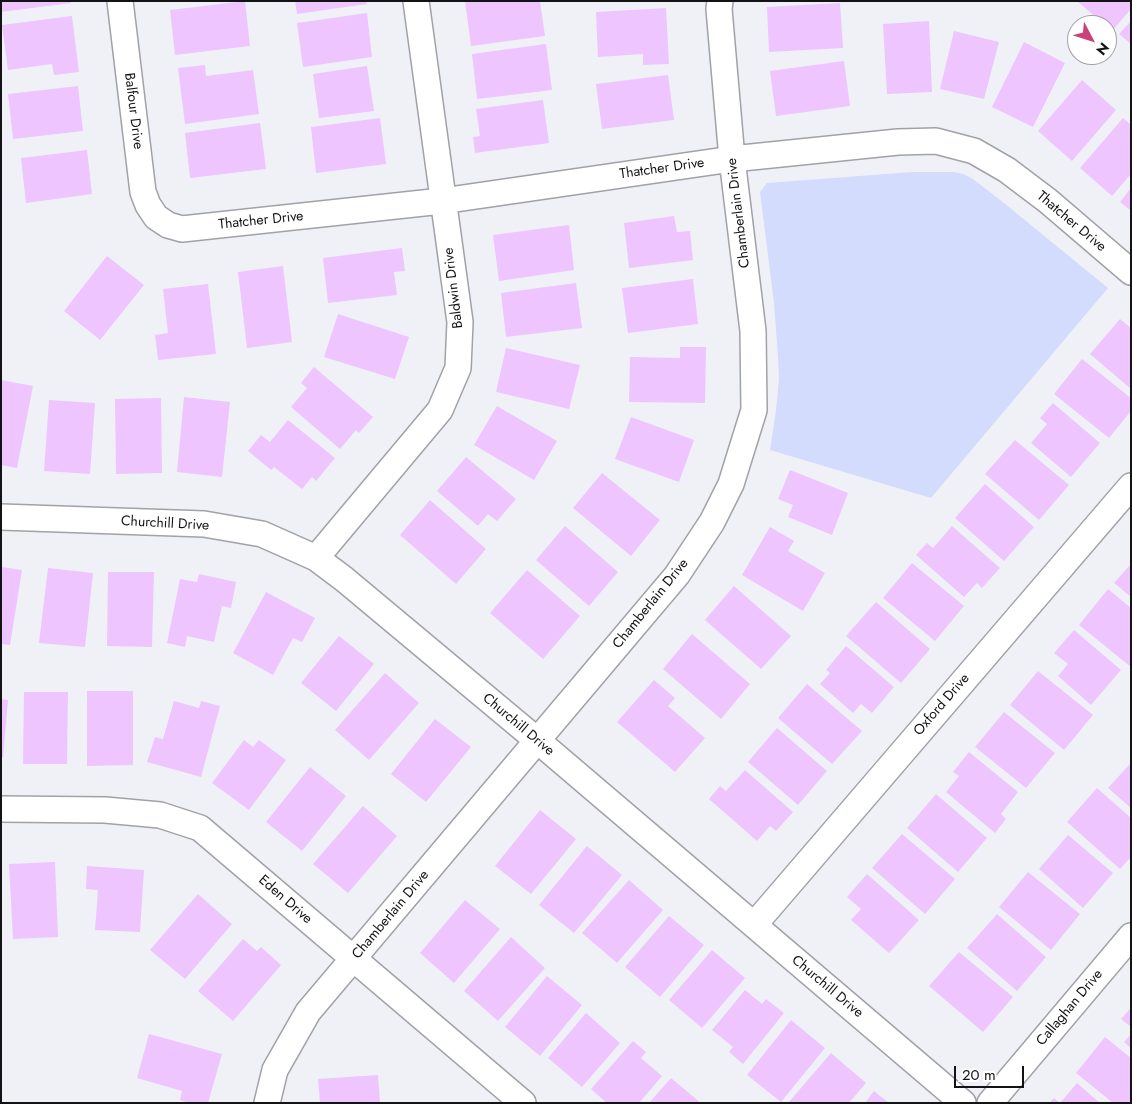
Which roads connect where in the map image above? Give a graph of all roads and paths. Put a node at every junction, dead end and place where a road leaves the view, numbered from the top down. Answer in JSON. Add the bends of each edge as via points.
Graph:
{"nodes":[{"id":1,"x":120,"y":1,"type":"edge"},
{"id":2,"x":416,"y":1,"type":"edge"},
{"id":3,"x":720,"y":1,"type":"edge"},
{"id":4,"x":732,"y":159,"type":"junction"},
{"id":5,"x":442,"y":201,"type":"junction"},
{"id":6,"x":156,"y":217,"type":"joint"},
{"id":7,"x":1131,"y":272,"type":"edge"},
{"id":8,"x":1131,"y":486,"type":"edge"},
{"id":9,"x":1,"y":518,"type":"edge"},
{"id":10,"x":316,"y":558,"type":"junction"},
{"id":11,"x":538,"y":741,"type":"junction"},
{"id":12,"x":1,"y":809,"type":"edge"},
{"id":13,"x":754,"y":925,"type":"junction"},
{"id":14,"x":1131,"y":936,"type":"edge"},
{"id":15,"x":354,"y":960,"type":"junction"},
{"id":16,"x":267,"y":1103,"type":"edge"},
{"id":17,"x":523,"y":1103,"type":"edge"},
{"id":18,"x":963,"y":1103,"type":"edge"},
{"id":19,"x":990,"y":1103,"type":"edge"}],
"edges":[{"from":1,"to":6,"type":"street","name":"Balfour Drive","via":[[143,192]]},
{"from":2,"to":5,"type":"street","name":"Baldwin Drive"},
{"from":3,"to":4,"type":"street","name":"Chamberlain Drive"},
{"from":4,"to":5,"type":"street","name":"Thatcher Drive"},
{"from":4,"to":7,"type":"street","name":"Thatcher Drive","via":[[936,141],[974,151],[1007,170],[1048,201]]},
{"from":4,"to":11,"type":"street","name":"Chamberlain Drive","via":[[753,331],[754,410],[731,484],[712,522],[677,575]]},
{"from":5,"to":6,"type":"street","name":"Thatcher Drive","via":[[182,229]]},
{"from":5,"to":10,"type":"street","name":"Baldwin Drive","via":[[460,322],[458,368],[440,410]]},
{"from":8,"to":13,"type":"street","name":"Oxford Drive"},
{"from":9,"to":10,"type":"street","name":"Churchill Drive","via":[[204,524],[262,534]]},
{"from":10,"to":11,"type":"street","name":"Churchill Drive"},
{"from":11,"to":13,"type":"street","name":"Churchill Drive"},
{"from":11,"to":15,"type":"street","name":"Chamberlain Drive"},
{"from":12,"to":15,"type":"street","name":"Eden Drive","via":[[105,810],[160,815],[200,828]]},
{"from":13,"to":18,"type":"street","name":"Churchill Drive"},
{"from":14,"to":19,"type":"street","name":"Callaghan Drive"},
{"from":15,"to":16,"type":"street","name":"Chamberlain Drive","via":[[308,1012],[275,1070]]},
{"from":15,"to":17,"type":"street","name":"Eden Drive"}]}
